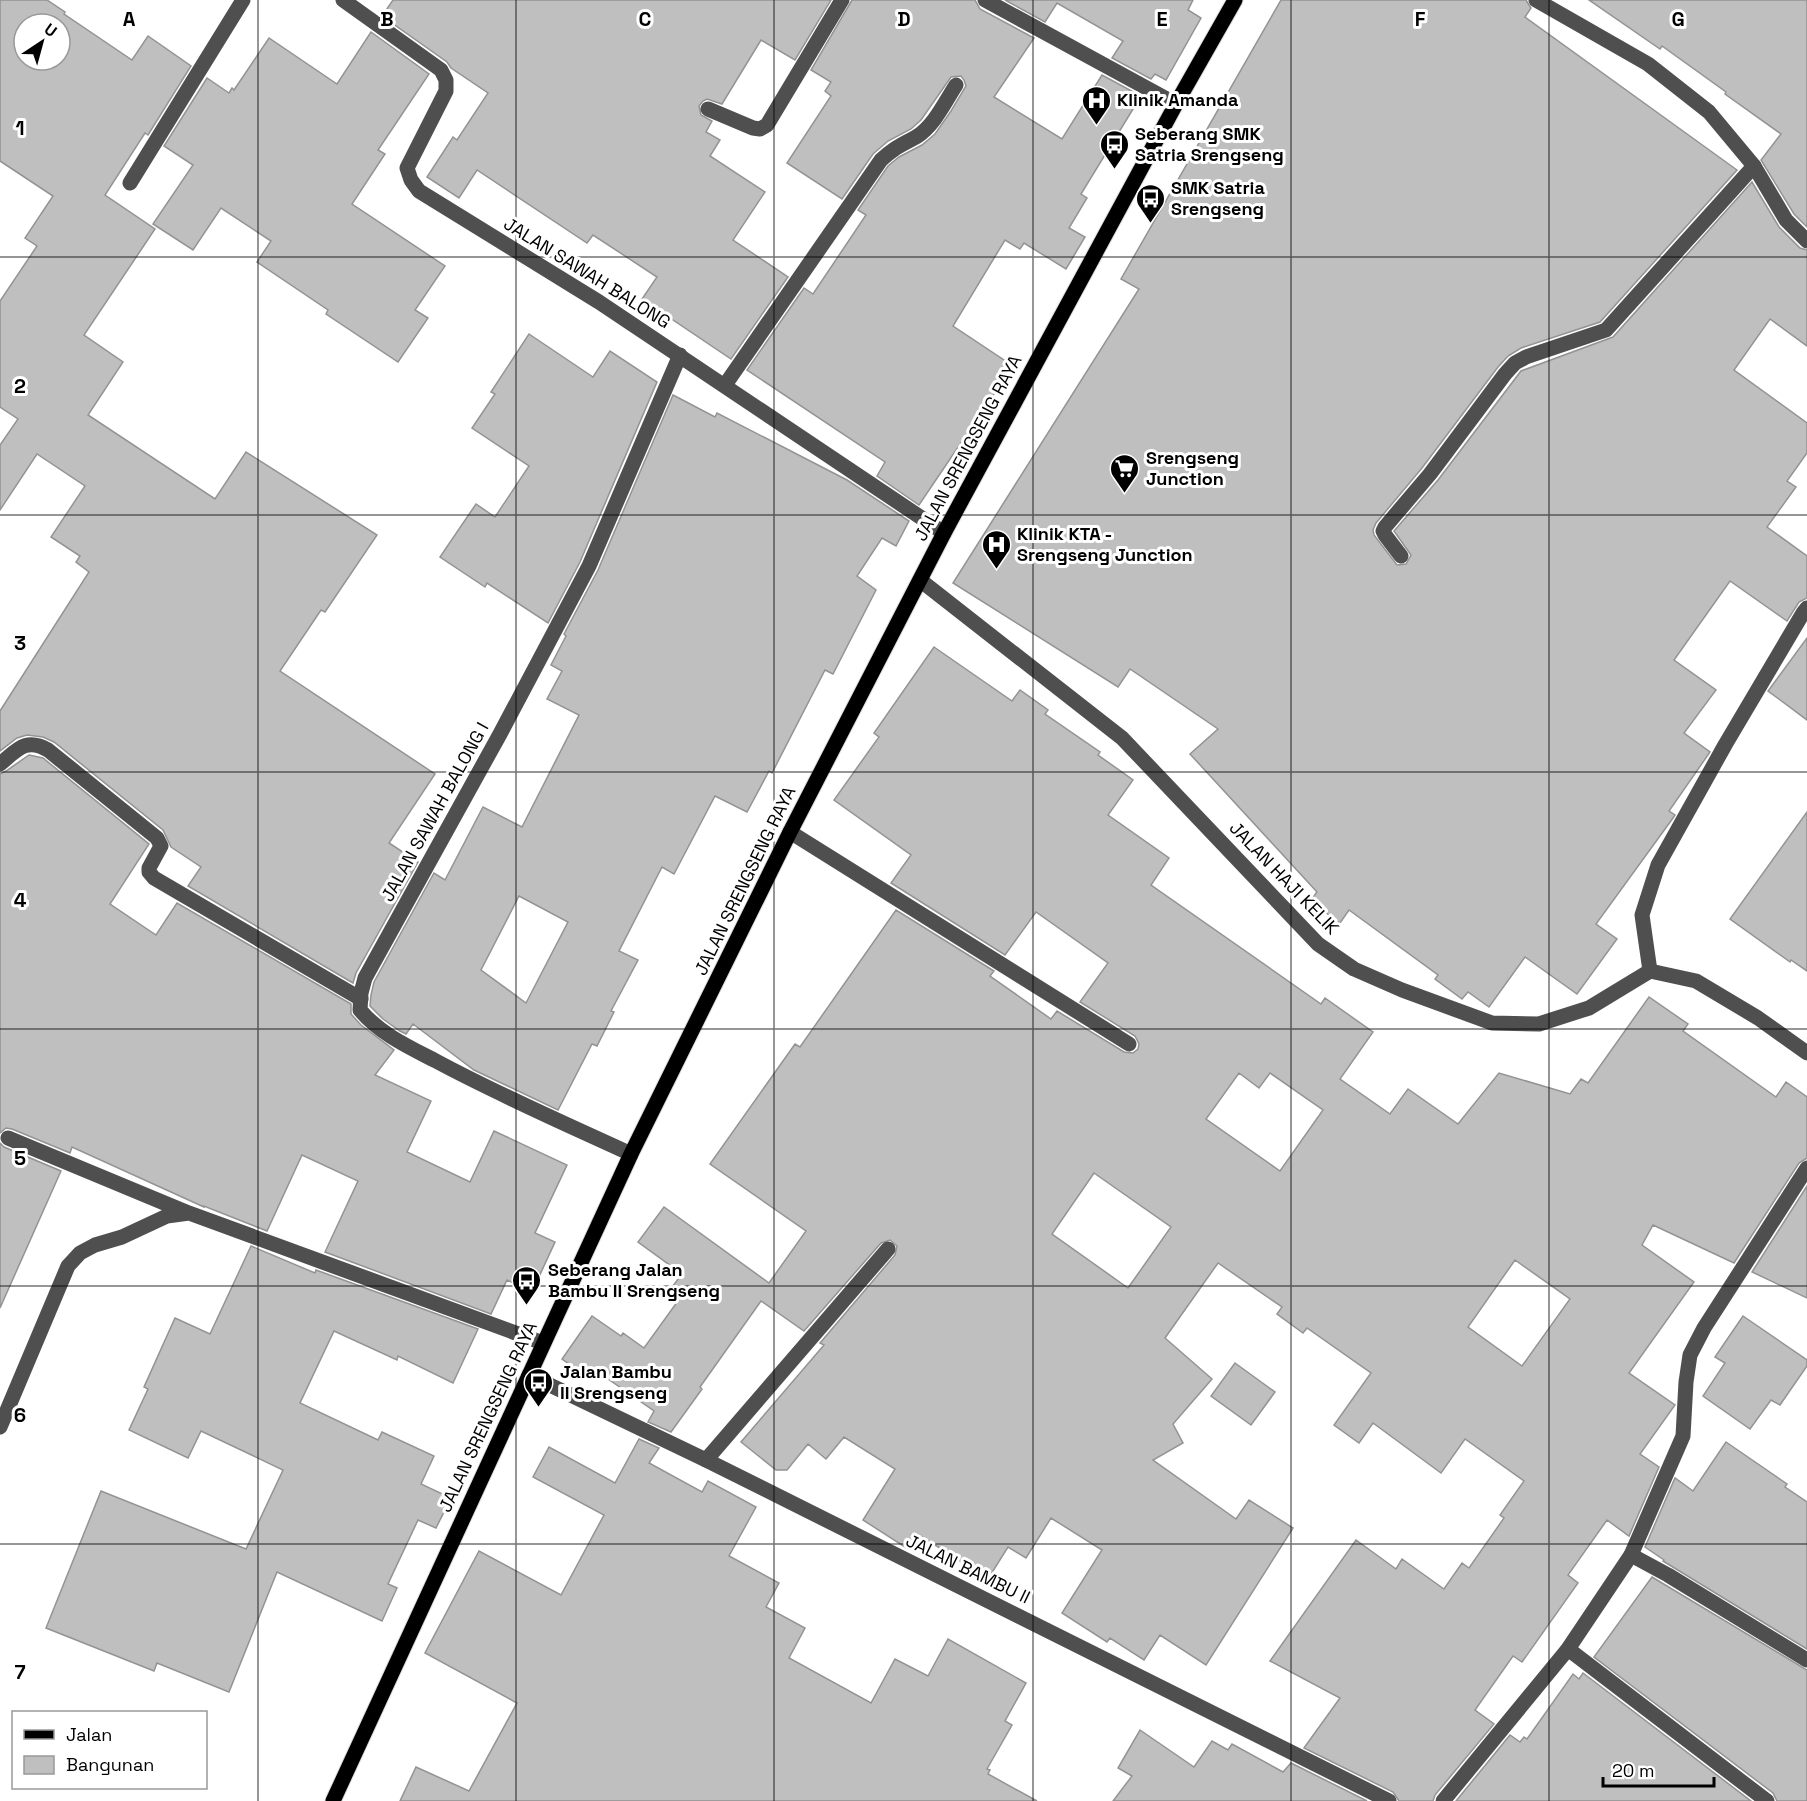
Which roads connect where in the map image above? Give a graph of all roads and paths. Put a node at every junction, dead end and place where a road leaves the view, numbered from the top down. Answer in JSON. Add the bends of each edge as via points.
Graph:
{"nodes":[{"id":1,"x":243,"y":0,"type":"edge"},
{"id":2,"x":342,"y":0,"type":"edge"},
{"id":3,"x":842,"y":0,"type":"edge"},
{"id":4,"x":985,"y":0,"type":"edge"},
{"id":5,"x":1235,"y":0,"type":"edge"},
{"id":6,"x":1536,"y":0,"type":"edge"},
{"id":7,"x":956,"y":85,"type":"dead end"},
{"id":8,"x":1176,"y":104,"type":"junction"},
{"id":9,"x":708,"y":109,"type":"dead end"},
{"id":10,"x":1754,"y":166,"type":"junction"},
{"id":11,"x":130,"y":183,"type":"dead end"},
{"id":12,"x":1807,"y":241,"type":"edge"},
{"id":13,"x":680,"y":355,"type":"junction"},
{"id":14,"x":725,"y":385,"type":"junction"},
{"id":15,"x":944,"y":532,"type":"junction"},
{"id":16,"x":1401,"y":556,"type":"dead end"},
{"id":17,"x":920,"y":579,"type":"junction"},
{"id":18,"x":1807,"y":608,"type":"edge"},
{"id":19,"x":0,"y":764,"type":"edge"},
{"id":20,"x":790,"y":832,"type":"junction"},
{"id":21,"x":1650,"y":971,"type":"junction"},
{"id":22,"x":361,"y":999,"type":"junction"},
{"id":23,"x":1129,"y":1044,"type":"dead end"},
{"id":24,"x":1807,"y":1053,"type":"edge"},
{"id":25,"x":8,"y":1138,"type":"dead end"},
{"id":26,"x":631,"y":1154,"type":"junction"},
{"id":27,"x":1807,"y":1168,"type":"edge"},
{"id":28,"x":189,"y":1214,"type":"junction"},
{"id":29,"x":888,"y":1249,"type":"dead end"},
{"id":30,"x":543,"y":1343,"type":"junction"},
{"id":31,"x":529,"y":1376,"type":"junction"},
{"id":32,"x":0,"y":1427,"type":"edge"},
{"id":33,"x":706,"y":1460,"type":"junction"},
{"id":34,"x":1631,"y":1555,"type":"junction"},
{"id":35,"x":1568,"y":1649,"type":"junction"},
{"id":36,"x":1807,"y":1660,"type":"edge"},
{"id":37,"x":333,"y":1801,"type":"edge"},
{"id":38,"x":1389,"y":1801,"type":"edge"},
{"id":39,"x":1443,"y":1801,"type":"edge"},
{"id":40,"x":1767,"y":1801,"type":"edge"}],
"edges":[{"from":1,"to":11,"type":"street"},
{"from":2,"to":13,"type":"street","name":"JALAN SAWAH BALONG","via":[[441,70],[446,80],[446,91],[407,168],[419,191]]},
{"from":3,"to":9,"type":"street","via":[[767,125],[753,128]]},
{"from":4,"to":8,"type":"street"},
{"from":5,"to":8,"type":"main road","name":"JALAN SRENGSENG RAYA"},
{"from":6,"to":10,"type":"street","via":[[1648,64],[1709,112]]},
{"from":7,"to":14,"type":"street","via":[[930,125],[880,160]]},
{"from":8,"to":15,"type":"main road","name":"JALAN SRENGSENG RAYA"},
{"from":10,"to":12,"type":"street","via":[[1786,220]]},
{"from":10,"to":16,"type":"street","via":[[1606,330],[1526,357],[1505,374],[1385,527],[1385,535]]},
{"from":13,"to":14,"type":"street","name":"JALAN SAWAH BALONG"},
{"from":13,"to":22,"type":"street","name":"JALAN SAWAH BALONG I","via":[[589,566],[365,978]]},
{"from":14,"to":15,"type":"street","name":"JALAN SAWAH BALONG"},
{"from":15,"to":17,"type":"main road","name":"JALAN SRENGSENG RAYA"},
{"from":17,"to":20,"type":"main road","name":"JALAN SRENGSENG RAYA"},
{"from":17,"to":21,"type":"street","name":"JALAN HAJI KELIK","via":[[1122,738],[1318,944],[1354,969],[1492,1023],[1539,1024],[1589,1008]]},
{"from":18,"to":21,"type":"street","via":[[1658,865],[1642,915]]},
{"from":19,"to":22,"type":"street","via":[[21,747],[39,744],[157,838],[161,846],[149,868],[154,878]]},
{"from":20,"to":23,"type":"street"},
{"from":20,"to":26,"type":"main road","name":"JALAN SRENGSENG RAYA"},
{"from":21,"to":24,"type":"street","via":[[1696,981]]},
{"from":22,"to":26,"type":"street","via":[[360,1010],[370,1022],[394,1038],[471,1080]]},
{"from":25,"to":28,"type":"street"},
{"from":26,"to":30,"type":"main road","name":"JALAN SRENGSENG RAYA"},
{"from":27,"to":34,"type":"street","via":[[1690,1355],[1683,1436]]},
{"from":28,"to":30,"type":"street"},
{"from":28,"to":32,"type":"street","via":[[167,1216],[95,1245],[68,1266]]},
{"from":29,"to":33,"type":"street"},
{"from":30,"to":31,"type":"main road","name":"JALAN SRENGSENG RAYA"},
{"from":31,"to":33,"type":"street","name":"JALAN BAMBU II"},
{"from":31,"to":37,"type":"main road","name":"JALAN SRENGSENG RAYA"},
{"from":33,"to":38,"type":"street","name":"JALAN BAMBU II"},
{"from":34,"to":35,"type":"street"},
{"from":34,"to":36,"type":"street"},
{"from":35,"to":39,"type":"street"},
{"from":35,"to":40,"type":"street"}]}
